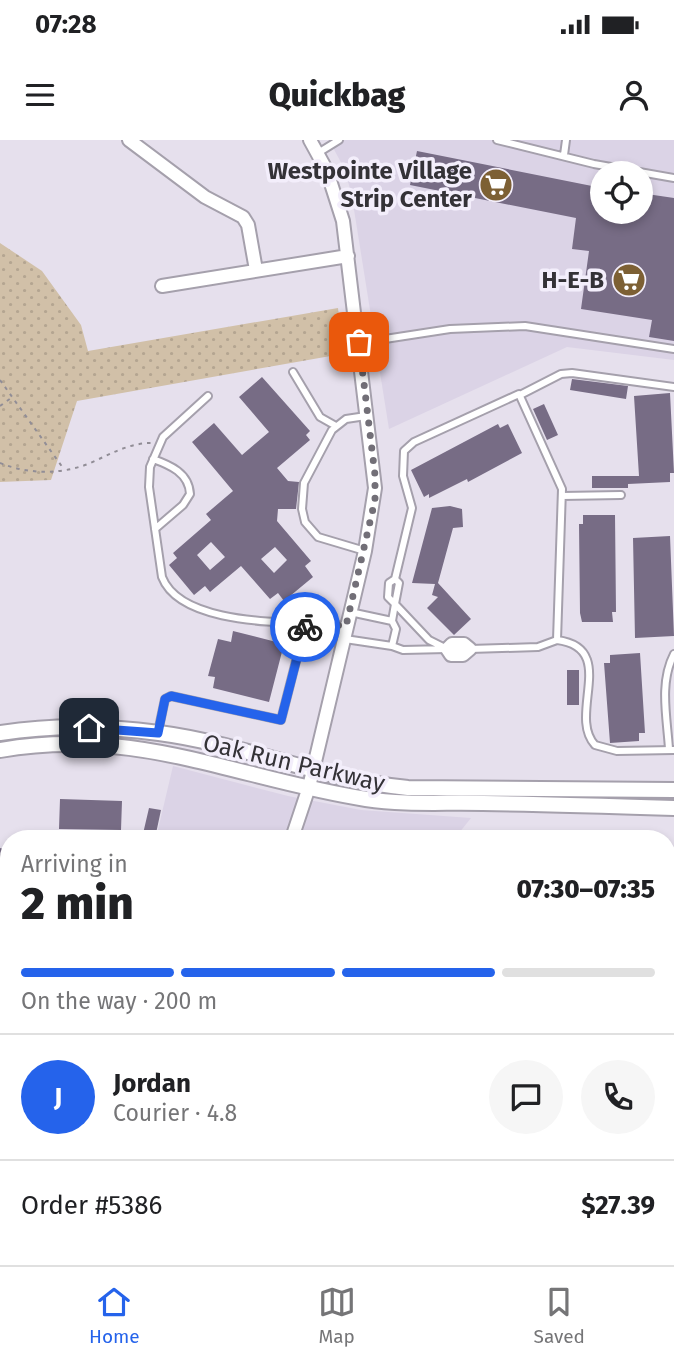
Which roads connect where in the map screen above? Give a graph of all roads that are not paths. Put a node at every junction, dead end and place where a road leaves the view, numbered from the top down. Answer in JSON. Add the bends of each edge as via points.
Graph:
{"nodes":[{"id":1,"x":129,"y":140,"type":"edge"},
{"id":2,"x":310,"y":140,"type":"edge"},
{"id":3,"x":339,"y":140,"type":"edge"},
{"id":4,"x":497,"y":140,"type":"edge"},
{"id":5,"x":566,"y":140,"type":"edge"},
{"id":6,"x":144,"y":145,"type":"edge"},
{"id":7,"x":318,"y":153,"type":"junction"},
{"id":8,"x":564,"y":155,"type":"junction"},
{"id":9,"x":674,"y":178,"type":"edge"},
{"id":10,"x":348,"y":256,"type":"junction"},
{"id":11,"x":256,"y":270,"type":"junction"},
{"id":12,"x":162,"y":286,"type":"dead end"},
{"id":13,"x":359,"y":342,"type":"junction"},
{"id":14,"x":674,"y":349,"type":"edge"},
{"id":15,"x":293,"y":372,"type":"dead end"},
{"id":16,"x":674,"y":387,"type":"edge"},
{"id":17,"x":520,"y":395,"type":"junction"},
{"id":18,"x":208,"y":396,"type":"dead end"},
{"id":19,"x":366,"y":416,"type":"junction"},
{"id":20,"x":336,"y":426,"type":"junction"},
{"id":21,"x":153,"y":459,"type":"junction"},
{"id":22,"x":621,"y":495,"type":"dead end"},
{"id":23,"x":562,"y":496,"type":"junction"},
{"id":24,"x":155,"y":529,"type":"junction"},
{"id":25,"x":365,"y":551,"type":"junction"},
{"id":26,"x":395,"y":604,"type":"junction"},
{"id":27,"x":350,"y":612,"type":"junction"},
{"id":28,"x":392,"y":621,"type":"junction"},
{"id":29,"x":306,"y":622,"type":"junction"},
{"id":30,"x":344,"y":632,"type":"junction"},
{"id":31,"x":557,"y":640,"type":"junction"},
{"id":32,"x":392,"y":646,"type":"junction"},
{"id":33,"x":447,"y":649,"type":"junction"},
{"id":34,"x":470,"y":649,"type":"joint"},
{"id":35,"x":674,"y":654,"type":"edge"},
{"id":36,"x":0,"y":733,"type":"edge"},
{"id":37,"x":158,"y":733,"type":"junction"},
{"id":38,"x":0,"y":750,"type":"edge"},
{"id":39,"x":671,"y":750,"type":"edge"},
{"id":40,"x":313,"y":769,"type":"junction"},
{"id":41,"x":309,"y":787,"type":"junction"},
{"id":42,"x":674,"y":790,"type":"edge"},
{"id":43,"x":674,"y":808,"type":"edge"},
{"id":44,"x":295,"y":830,"type":"edge"}],
"edges":[{"from":1,"to":6,"type":"street"},
{"from":2,"to":7,"type":"street"},
{"from":3,"to":7,"type":"lane"},
{"from":4,"to":8,"type":"lane"},
{"from":5,"to":8,"type":"lane"},
{"from":6,"to":11,"type":"street","via":[[205,197],[243,217]]},
{"from":7,"to":10,"type":"street","via":[[339,204]]},
{"from":8,"to":9,"type":"lane"},
{"from":10,"to":11,"type":"street"},
{"from":10,"to":13,"type":"street"},
{"from":11,"to":12,"type":"street"},
{"from":13,"to":14,"type":"lane","via":[[450,329],[525,326]]},
{"from":13,"to":19,"type":"street"},
{"from":15,"to":20,"type":"lane","via":[[320,417]]},
{"from":16,"to":17,"type":"lane","via":[[572,373]]},
{"from":17,"to":23,"type":"lane"},
{"from":17,"to":26,"type":"lane","via":[[414,442],[404,451],[403,476],[412,508],[395,579],[399,583]]},
{"from":18,"to":21,"type":"lane","via":[[168,431]]},
{"from":19,"to":20,"type":"lane"},
{"from":19,"to":25,"type":"street","via":[[375,488]]},
{"from":20,"to":25,"type":"lane","via":[[304,483],[305,522],[318,537]]},
{"from":21,"to":24,"type":"lane","via":[[148,480]]},
{"from":21,"to":24,"type":"lane","via":[[179,471],[190,488],[188,500]]},
{"from":22,"to":23,"type":"lane"},
{"from":23,"to":31,"type":"lane"},
{"from":24,"to":29,"type":"lane","via":[[162,577],[179,600],[256,622]]},
{"from":25,"to":27,"type":"street"},
{"from":26,"to":28,"type":"lane"},
{"from":26,"to":33,"type":"lane","via":[[429,639]]},
{"from":27,"to":28,"type":"lane"},
{"from":27,"to":30,"type":"street"},
{"from":28,"to":32,"type":"lane","via":[[396,629]]},
{"from":29,"to":30,"type":"lane"},
{"from":29,"to":37,"type":"lane","via":[[281,720],[171,696],[165,699]]},
{"from":30,"to":32,"type":"lane"},
{"from":30,"to":40,"type":"street"},
{"from":31,"to":34,"type":"lane","via":[[538,647]]},
{"from":31,"to":39,"type":"lane","via":[[577,645],[585,653],[587,730],[595,745],[617,751]]},
{"from":32,"to":33,"type":"lane"},
{"from":33,"to":34,"type":"street","via":[[458,644]]},
{"from":35,"to":39,"type":"lane","via":[[667,667],[664,717]]},
{"from":36,"to":37,"type":"street","name":"Oak Run Parkway","via":[[48,727]]},
{"from":37,"to":40,"type":"street","name":"Oak Run Parkway"},
{"from":38,"to":41,"type":"street","name":"Oak Run Parkway","via":[[68,743],[151,750]]},
{"from":40,"to":41,"type":"street"},
{"from":40,"to":42,"type":"street","name":"Oak Run Parkway","via":[[368,784],[408,788]]},
{"from":41,"to":43,"type":"street","name":"Oak Run Parkway","via":[[395,802]]},
{"from":41,"to":44,"type":"street"}]}
